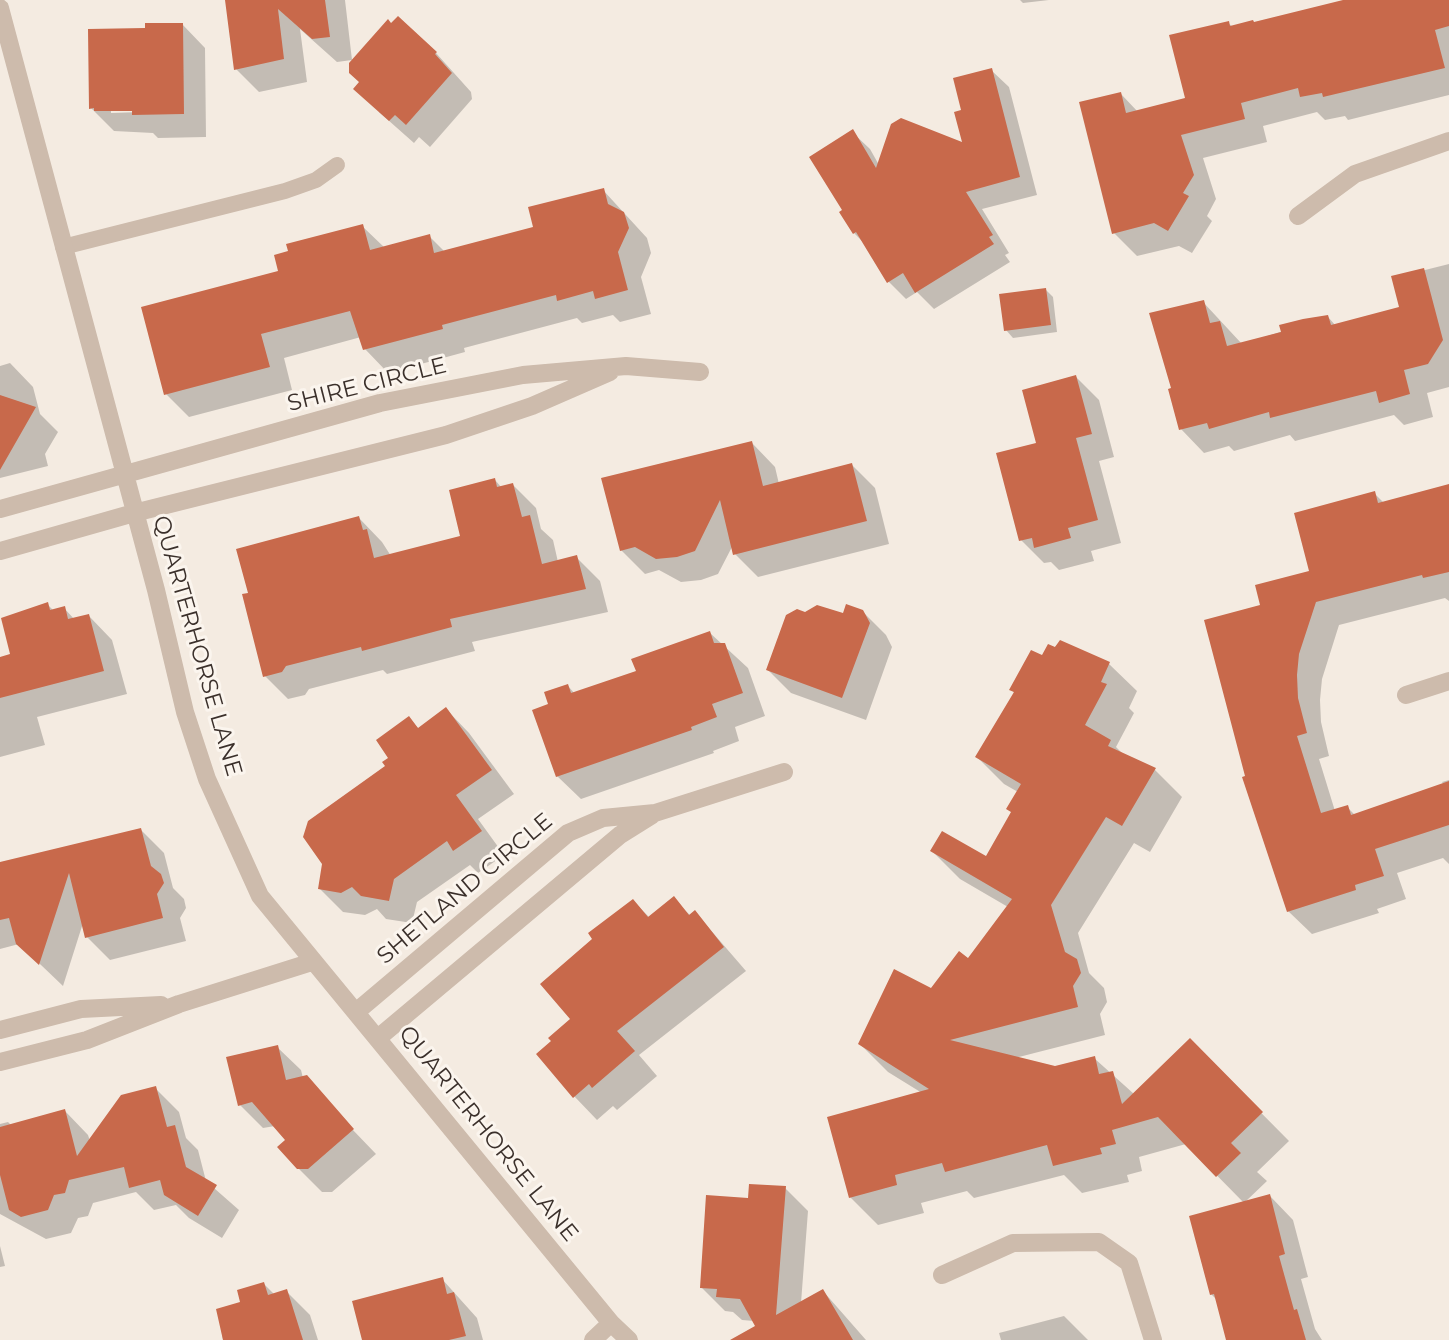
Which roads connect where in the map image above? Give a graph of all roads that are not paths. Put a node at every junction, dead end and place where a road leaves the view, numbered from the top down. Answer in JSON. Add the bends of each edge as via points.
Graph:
{"nodes":[{"id":1,"x":1,"y":13,"type":"edge"},
{"id":2,"x":1449,"y":141,"type":"edge"},
{"id":3,"x":337,"y":165,"type":"dead end"},
{"id":4,"x":1298,"y":216,"type":"dead end"},
{"id":5,"x":63,"y":247,"type":"junction"},
{"id":6,"x":626,"y":366,"type":"junction"},
{"id":7,"x":700,"y":372,"type":"dead end"},
{"id":8,"x":124,"y":475,"type":"junction"},
{"id":9,"x":0,"y":509,"type":"edge"},
{"id":10,"x":134,"y":513,"type":"junction"},
{"id":11,"x":0,"y":551,"type":"edge"},
{"id":12,"x":1449,"y":681,"type":"edge"},
{"id":13,"x":1406,"y":695,"type":"dead end"},
{"id":14,"x":784,"y":772,"type":"dead end"},
{"id":15,"x":655,"y":813,"type":"junction"},
{"id":16,"x":313,"y":962,"type":"junction"},
{"id":17,"x":179,"y":1004,"type":"junction"},
{"id":18,"x":356,"y":1012,"type":"junction"},
{"id":19,"x":0,"y":1030,"type":"edge"},
{"id":20,"x":378,"y":1038,"type":"junction"},
{"id":21,"x":0,"y":1062,"type":"edge"},
{"id":22,"x":942,"y":1275,"type":"dead end"},
{"id":23,"x":611,"y":1323,"type":"junction"},
{"id":24,"x":593,"y":1340,"type":"edge"},
{"id":25,"x":629,"y":1340,"type":"edge"},
{"id":26,"x":1153,"y":1340,"type":"edge"}],
"edges":[{"from":1,"to":5,"type":"street","name":"QUARTERHORSE LANE"},
{"from":2,"to":4,"type":"street","via":[[1354,174]]},
{"from":3,"to":5,"type":"lane","via":[[316,180],[285,191]]},
{"from":5,"to":8,"type":"street","name":"QUARTERHORSE LANE"},
{"from":6,"to":7,"type":"street","name":"SHIRE CIRCLE"},
{"from":6,"to":8,"type":"street","name":"SHIRE CIRCLE","via":[[523,375],[380,403]]},
{"from":6,"to":10,"type":"street","name":"SHIRE CIRCLE","via":[[532,406],[446,435]]},
{"from":8,"to":9,"type":"street","name":"SHIRE CIRCLE"},
{"from":8,"to":10,"type":"street","name":"QUARTERHORSE LANE"},
{"from":10,"to":11,"type":"street","name":"SHIRE CIRCLE"},
{"from":10,"to":16,"type":"street","name":"QUARTERHORSE LANE","via":[[206,779],[260,896]]},
{"from":12,"to":13,"type":"street"},
{"from":14,"to":15,"type":"street","name":"SHETLAND CIRCLE"},
{"from":15,"to":18,"type":"street","name":"SHETLAND CIRCLE","via":[[603,818],[568,833]]},
{"from":15,"to":20,"type":"street","name":"SHETLAND CIRCLE","via":[[620,835]]},
{"from":16,"to":17,"type":"street"},
{"from":16,"to":18,"type":"street","name":"QUARTERHORSE LANE"},
{"from":17,"to":19,"type":"street","via":[[81,1009]]},
{"from":17,"to":21,"type":"street","via":[[88,1040]]},
{"from":18,"to":20,"type":"street","name":"QUARTERHORSE LANE"},
{"from":20,"to":23,"type":"street","name":"QUARTERHORSE LANE"},
{"from":22,"to":26,"type":"street","via":[[1013,1243],[1099,1241],[1129,1263]]},
{"from":23,"to":24,"type":"street"},
{"from":23,"to":25,"type":"street","name":"QUARTERHORSE LANE"}]}
